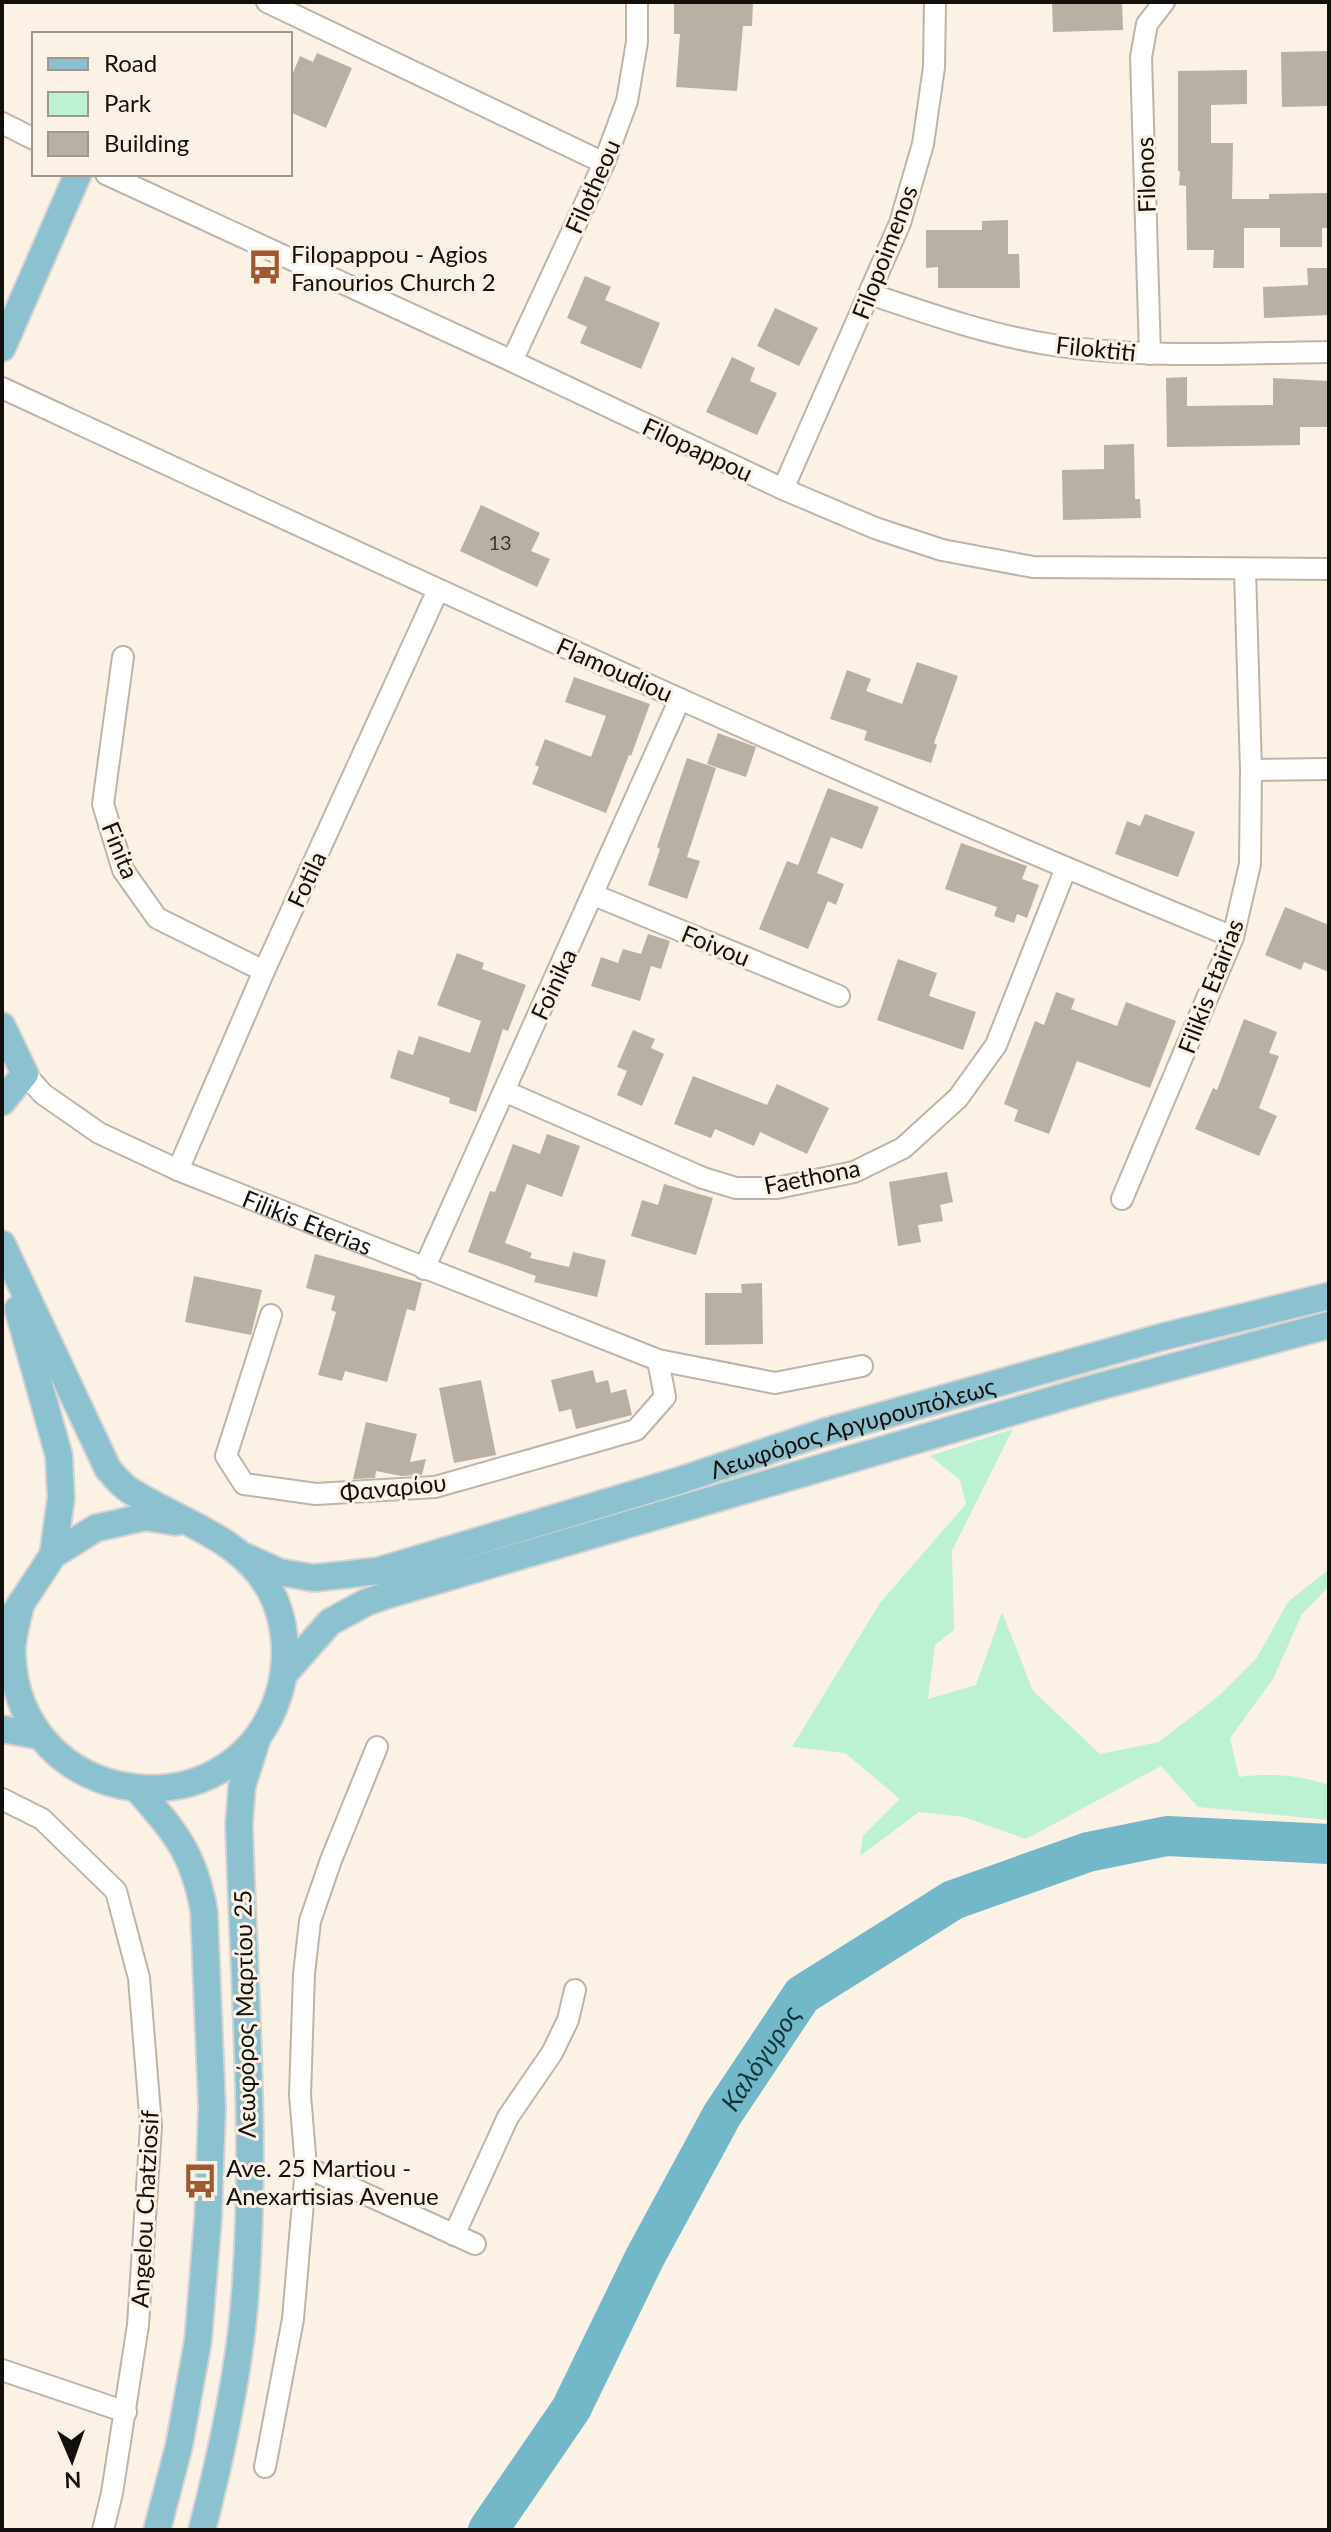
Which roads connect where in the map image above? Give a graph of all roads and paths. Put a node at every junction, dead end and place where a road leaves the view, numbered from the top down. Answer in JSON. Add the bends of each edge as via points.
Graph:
{"nodes":[{"id":1,"x":267,"y":2,"type":"edge"},
{"id":2,"x":637,"y":2,"type":"edge"},
{"id":3,"x":935,"y":2,"type":"edge"},
{"id":4,"x":1164,"y":2,"type":"edge"},
{"id":5,"x":2,"y":123,"type":"edge"},
{"id":6,"x":32,"y":138,"type":"edge"},
{"id":7,"x":604,"y":163,"type":"junction"},
{"id":8,"x":77,"y":176,"type":"edge"},
{"id":9,"x":110,"y":176,"type":"edge"},
{"id":10,"x":870,"y":294,"type":"junction"},
{"id":11,"x":2,"y":348,"type":"edge"},
{"id":12,"x":1329,"y":352,"type":"edge"},
{"id":13,"x":1150,"y":354,"type":"junction"},
{"id":14,"x":512,"y":361,"type":"junction"},
{"id":15,"x":2,"y":388,"type":"edge"},
{"id":16,"x":783,"y":489,"type":"junction"},
{"id":17,"x":1329,"y":569,"type":"edge"},
{"id":18,"x":1245,"y":571,"type":"junction"},
{"id":19,"x":438,"y":590,"type":"junction"},
{"id":20,"x":123,"y":657,"type":"dead end"},
{"id":21,"x":680,"y":699,"type":"junction"},
{"id":22,"x":1329,"y":769,"type":"edge"},
{"id":23,"x":1251,"y":770,"type":"junction"},
{"id":24,"x":1066,"y":868,"type":"junction"},
{"id":25,"x":594,"y":895,"type":"junction"},
{"id":26,"x":1233,"y":937,"type":"junction"},
{"id":27,"x":264,"y":971,"type":"junction"},
{"id":28,"x":839,"y":996,"type":"dead end"},
{"id":29,"x":2,"y":1026,"type":"edge"},
{"id":30,"x":25,"y":1074,"type":"junction"},
{"id":31,"x":504,"y":1091,"type":"junction"},
{"id":32,"x":2,"y":1102,"type":"edge"},
{"id":33,"x":178,"y":1170,"type":"junction"},
{"id":34,"x":1122,"y":1199,"type":"dead end"},
{"id":35,"x":2,"y":1244,"type":"edge"},
{"id":36,"x":2,"y":1256,"type":"edge"},
{"id":37,"x":424,"y":1269,"type":"junction"},
{"id":38,"x":1329,"y":1296,"type":"edge"},
{"id":39,"x":271,"y":1315,"type":"dead end"},
{"id":40,"x":1329,"y":1325,"type":"edge"},
{"id":41,"x":658,"y":1360,"type":"junction"},
{"id":42,"x":862,"y":1366,"type":"dead end"},
{"id":43,"x":196,"y":1525,"type":"junction"},
{"id":44,"x":53,"y":1555,"type":"junction"},
{"id":45,"x":246,"y":1557,"type":"junction"},
{"id":46,"x":382,"y":1583,"type":"junction"},
{"id":47,"x":21,"y":1603,"type":"junction"},
{"id":48,"x":2,"y":1633,"type":"edge"},
{"id":49,"x":285,"y":1673,"type":"junction"},
{"id":50,"x":2,"y":1729,"type":"edge"},
{"id":51,"x":40,"y":1736,"type":"junction"},
{"id":52,"x":258,"y":1736,"type":"junction"},
{"id":53,"x":377,"y":1747,"type":"dead end"},
{"id":54,"x":137,"y":1789,"type":"junction"},
{"id":55,"x":2,"y":1799,"type":"edge"},
{"id":56,"x":575,"y":1990,"type":"dead end"},
{"id":57,"x":306,"y":2167,"type":"junction"},
{"id":58,"x":454,"y":2235,"type":"junction"},
{"id":59,"x":475,"y":2244,"type":"dead end"},
{"id":60,"x":2,"y":2370,"type":"edge"},
{"id":61,"x":126,"y":2412,"type":"junction"},
{"id":62,"x":265,"y":2467,"type":"dead end"},
{"id":63,"x":103,"y":2530,"type":"edge"},
{"id":64,"x":157,"y":2530,"type":"edge"},
{"id":65,"x":202,"y":2530,"type":"edge"}],
"edges":[{"from":1,"to":7,"type":"street"},
{"from":2,"to":7,"type":"street","name":"Filotheou","via":[[637,42],[627,101]]},
{"from":3,"to":10,"type":"street","name":"Filopoimenos","via":[[934,67],[923,144],[900,223]]},
{"from":4,"to":13,"type":"street","name":"Filonos","via":[[1147,24],[1141,57]]},
{"from":5,"to":6,"type":"street"},
{"from":7,"to":14,"type":"street","name":"Filotheou"},
{"from":8,"to":11,"type":"main road"},
{"from":9,"to":14,"type":"street","name":"Filopappou"},
{"from":10,"to":13,"type":"street","name":"Filoktiti","via":[[1052,345]]},
{"from":10,"to":16,"type":"street","name":"Filopoimenos"},
{"from":12,"to":13,"type":"street","name":"Filoktiti"},
{"from":14,"to":16,"type":"street","name":"Filopappou"},
{"from":15,"to":19,"type":"street","name":"Flamoudiou"},
{"from":16,"to":18,"type":"street","name":"Filopappou","via":[[942,550],[1033,567]]},
{"from":17,"to":18,"type":"street","name":"Filopappou"},
{"from":18,"to":23,"type":"street","name":"Filikis Etairias"},
{"from":19,"to":21,"type":"street","name":"Flamoudiou"},
{"from":19,"to":27,"type":"street","name":"Fotila"},
{"from":20,"to":27,"type":"street","name":"Finita","via":[[103,804],[123,870],[157,918]]},
{"from":21,"to":24,"type":"street","name":"Flamoudiou"},
{"from":21,"to":25,"type":"street","name":"Foinika"},
{"from":22,"to":23,"type":"street"},
{"from":23,"to":26,"type":"street","name":"Filikis Etairias","via":[[1250,864]]},
{"from":24,"to":26,"type":"street","name":"Flamoudiou"},
{"from":24,"to":31,"type":"street","name":"Faethona","via":[[996,1045],[958,1098],[903,1148],[854,1172],[777,1188],[736,1188]]},
{"from":25,"to":28,"type":"street","name":"Foivou"},
{"from":25,"to":31,"type":"street","name":"Foinika"},
{"from":26,"to":34,"type":"street","name":"Filikis Etairias"},
{"from":27,"to":33,"type":"street","name":"Fotila"},
{"from":29,"to":30,"type":"main road","name":"Filikis Eterias"},
{"from":30,"to":32,"type":"main road"},
{"from":30,"to":33,"type":"street","name":"Filikis Eterias","via":[[43,1094],[99,1133]]},
{"from":31,"to":37,"type":"street","name":"Foinika"},
{"from":33,"to":37,"type":"street","name":"Filikis Eterias"},
{"from":35,"to":43,"type":"main road","via":[[108,1469],[127,1489]]},
{"from":36,"to":44,"type":"main road","via":[[59,1456],[61,1498]]},
{"from":37,"to":41,"type":"street","name":"Filikis Eterias"},
{"from":38,"to":46,"type":"main road","name":"Λεωφόρος Αργυρουπόλεως","via":[[824,1432]]},
{"from":39,"to":41,"type":"street","name":"Φαναρίου","via":[[226,1456],[244,1484],[316,1494],[435,1487],[636,1430],[665,1397]]},
{"from":40,"to":46,"type":"main road","name":"Λεωφόρος Αργυρουπόλεως"},
{"from":41,"to":42,"type":"street","via":[[775,1383]]},
{"from":43,"to":44,"type":"main road","via":[[133,1519],[96,1528]]},
{"from":43,"to":45,"type":"main road"},
{"from":44,"to":47,"type":"main road"},
{"from":45,"to":46,"type":"main road","via":[[279,1572]]},
{"from":45,"to":49,"type":"main road","via":[[271,1591],[284,1631]]},
{"from":46,"to":49,"type":"main road","via":[[367,1602],[330,1622]]},
{"from":47,"to":48,"type":"main road"},
{"from":47,"to":51,"type":"main road","via":[[12,1649],[18,1695]]},
{"from":49,"to":52,"type":"main road","via":[[276,1706]]},
{"from":50,"to":51,"type":"main road"},
{"from":51,"to":54,"type":"main road","via":[[67,1763],[100,1781]]},
{"from":52,"to":54,"type":"main road","via":[[225,1767],[183,1785]]},
{"from":52,"to":65,"type":"main road","name":"Λεωφόρος Μαρτίου 25","via":[[242,1786],[239,1824],[248,2138],[242,2328],[221,2457]]},
{"from":53,"to":57,"type":"street","via":[[310,1921],[300,2095]]},
{"from":54,"to":64,"type":"main road","name":"Λεωφόρος Μαρτίου 25","via":[[177,1836],[200,1886],[212,2109],[198,2341]]},
{"from":55,"to":61,"type":"street","name":"Angelou Chatziosif","via":[[42,1819],[116,1891],[139,1978],[151,2126],[138,2325]]},
{"from":56,"to":58,"type":"street","via":[[552,2053],[508,2117]]},
{"from":57,"to":58,"type":"street"},
{"from":57,"to":62,"type":"street","via":[[293,2319]]},
{"from":58,"to":59,"type":"street"},
{"from":60,"to":61,"type":"street"},
{"from":61,"to":63,"type":"street","name":"Angelou Chatziosif"}]}
